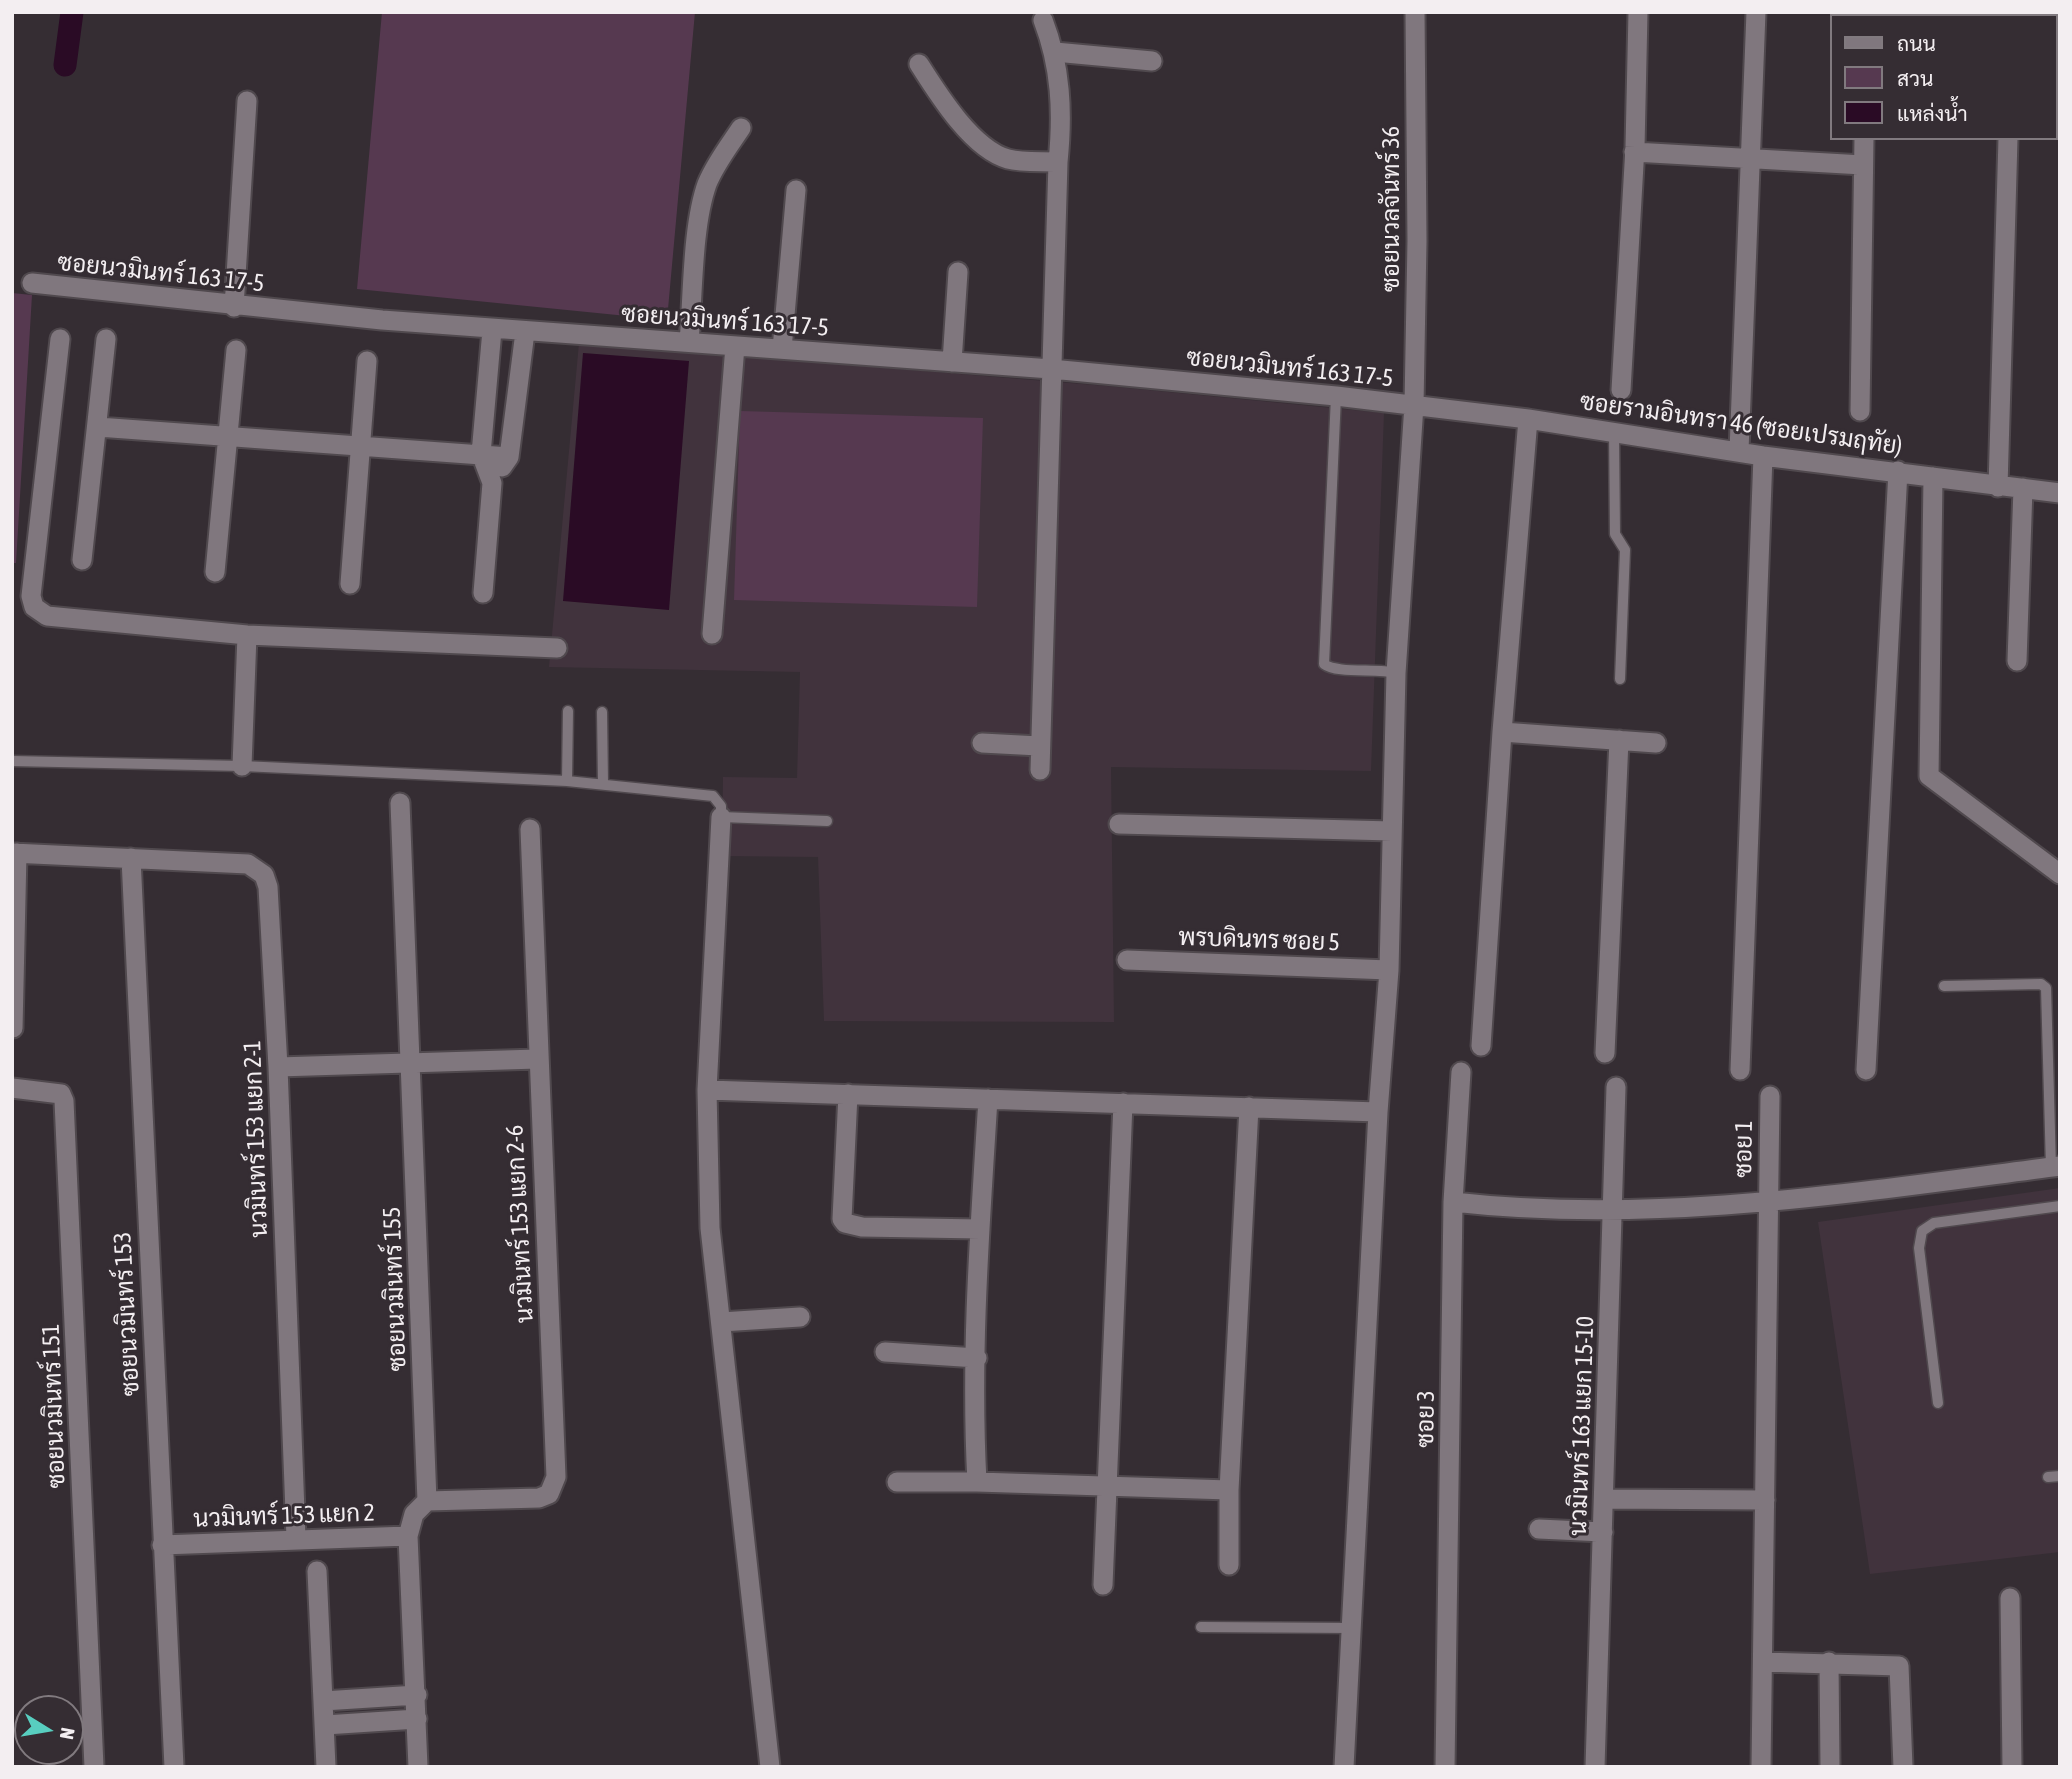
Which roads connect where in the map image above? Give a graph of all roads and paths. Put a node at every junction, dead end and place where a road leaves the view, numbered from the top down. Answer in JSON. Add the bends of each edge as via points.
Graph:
{"nodes":[{"id":1,"x":1415,"y":12,"type":"edge"},
{"id":2,"x":1638,"y":12,"type":"edge"},
{"id":3,"x":1756,"y":12,"type":"edge"},
{"id":4,"x":1043,"y":20,"type":"dead end"},
{"id":5,"x":1055,"y":52,"type":"junction"},
{"id":6,"x":1152,"y":61,"type":"dead end"},
{"id":7,"x":919,"y":64,"type":"dead end"},
{"id":8,"x":247,"y":101,"type":"dead end"},
{"id":9,"x":741,"y":128,"type":"dead end"},
{"id":10,"x":1864,"y":140,"type":"edge"},
{"id":11,"x":2008,"y":140,"type":"edge"},
{"id":12,"x":1634,"y":152,"type":"junction"},
{"id":13,"x":1748,"y":157,"type":"junction"},
{"id":14,"x":1058,"y":162,"type":"junction"},
{"id":15,"x":1863,"y":165,"type":"junction"},
{"id":16,"x":796,"y":190,"type":"dead end"},
{"id":17,"x":958,"y":272,"type":"dead end"},
{"id":18,"x":32,"y":283,"type":"dead end"},
{"id":19,"x":234,"y":307,"type":"junction"},
{"id":20,"x":492,"y":330,"type":"junction"},
{"id":21,"x":525,"y":332,"type":"junction"},
{"id":22,"x":60,"y":339,"type":"dead end"},
{"id":23,"x":106,"y":339,"type":"dead end"},
{"id":24,"x":689,"y":342,"type":"junction"},
{"id":25,"x":735,"y":346,"type":"junction"},
{"id":26,"x":782,"y":349,"type":"junction"},
{"id":27,"x":236,"y":350,"type":"dead end"},
{"id":28,"x":367,"y":361,"type":"dead end"},
{"id":29,"x":952,"y":362,"type":"junction"},
{"id":30,"x":1051,"y":369,"type":"junction"},
{"id":31,"x":1621,"y":390,"type":"dead end"},
{"id":32,"x":1336,"y":396,"type":"junction"},
{"id":33,"x":1414,"y":405,"type":"junction"},
{"id":34,"x":1860,"y":411,"type":"dead end"},
{"id":35,"x":1528,"y":419,"type":"junction"},
{"id":36,"x":97,"y":427,"type":"junction"},
{"id":37,"x":1614,"y":431,"type":"junction"},
{"id":38,"x":226,"y":436,"type":"junction"},
{"id":39,"x":362,"y":444,"type":"junction"},
{"id":40,"x":1739,"y":451,"type":"junction"},
{"id":41,"x":481,"y":454,"type":"junction"},
{"id":42,"x":1763,"y":456,"type":"junction"},
{"id":43,"x":509,"y":457,"type":"junction"},
{"id":44,"x":1898,"y":471,"type":"junction"},
{"id":45,"x":1933,"y":477,"type":"junction"},
{"id":46,"x":492,"y":483,"type":"junction"},
{"id":47,"x":1998,"y":487,"type":"junction"},
{"id":48,"x":2023,"y":488,"type":"junction"},
{"id":49,"x":2060,"y":493,"type":"edge"},
{"id":50,"x":82,"y":559,"type":"dead end"},
{"id":51,"x":215,"y":572,"type":"dead end"},
{"id":52,"x":350,"y":584,"type":"dead end"},
{"id":53,"x":483,"y":593,"type":"dead end"},
{"id":54,"x":712,"y":634,"type":"dead end"},
{"id":55,"x":247,"y":635,"type":"junction"},
{"id":56,"x":558,"y":648,"type":"dead end"},
{"id":57,"x":2017,"y":661,"type":"dead end"},
{"id":58,"x":1396,"y":673,"type":"junction"},
{"id":59,"x":1620,"y":679,"type":"dead end"},
{"id":60,"x":568,"y":711,"type":"dead end"},
{"id":61,"x":602,"y":712,"type":"dead end"},
{"id":62,"x":1502,"y":732,"type":"junction"},
{"id":63,"x":1619,"y":740,"type":"junction"},
{"id":64,"x":982,"y":743,"type":"dead end"},
{"id":65,"x":1656,"y":743,"type":"dead end"},
{"id":66,"x":1039,"y":746,"type":"junction"},
{"id":67,"x":12,"y":761,"type":"edge"},
{"id":68,"x":242,"y":766,"type":"junction"},
{"id":69,"x":1040,"y":770,"type":"dead end"},
{"id":70,"x":567,"y":781,"type":"junction"},
{"id":71,"x":603,"y":783,"type":"junction"},
{"id":72,"x":400,"y":803,"type":"dead end"},
{"id":73,"x":721,"y":817,"type":"junction"},
{"id":74,"x":827,"y":821,"type":"dead end"},
{"id":75,"x":1119,"y":824,"type":"dead end"},
{"id":76,"x":530,"y":829,"type":"dead end"},
{"id":77,"x":1392,"y":831,"type":"junction"},
{"id":78,"x":15,"y":853,"type":"edge"},
{"id":79,"x":131,"y":858,"type":"junction"},
{"id":80,"x":2060,"y":874,"type":"edge"},
{"id":81,"x":1126,"y":960,"type":"dead end"},
{"id":82,"x":1389,"y":970,"type":"junction"},
{"id":83,"x":1944,"y":986,"type":"dead end"},
{"id":84,"x":13,"y":1028,"type":"edge"},
{"id":85,"x":1481,"y":1046,"type":"dead end"},
{"id":86,"x":1605,"y":1053,"type":"dead end"},
{"id":87,"x":537,"y":1059,"type":"junction"},
{"id":88,"x":411,"y":1065,"type":"junction"},
{"id":89,"x":278,"y":1067,"type":"junction"},
{"id":90,"x":1740,"y":1070,"type":"dead end"},
{"id":91,"x":1866,"y":1070,"type":"dead end"},
{"id":92,"x":1461,"y":1072,"type":"dead end"},
{"id":93,"x":1616,"y":1087,"type":"dead end"},
{"id":94,"x":12,"y":1088,"type":"edge"},
{"id":95,"x":707,"y":1090,"type":"junction"},
{"id":96,"x":848,"y":1094,"type":"junction"},
{"id":97,"x":1770,"y":1096,"type":"dead end"},
{"id":98,"x":988,"y":1099,"type":"junction"},
{"id":99,"x":1123,"y":1103,"type":"junction"},
{"id":100,"x":1249,"y":1107,"type":"junction"},
{"id":101,"x":1378,"y":1112,"type":"junction"},
{"id":102,"x":2056,"y":1167,"type":"edge"},
{"id":103,"x":1453,"y":1202,"type":"junction"},
{"id":104,"x":1768,"y":1203,"type":"junction"},
{"id":105,"x":2060,"y":1206,"type":"edge"},
{"id":106,"x":1612,"y":1210,"type":"junction"},
{"id":107,"x":980,"y":1229,"type":"junction"},
{"id":108,"x":800,"y":1317,"type":"dead end"},
{"id":109,"x":721,"y":1322,"type":"junction"},
{"id":110,"x":885,"y":1352,"type":"dead end"},
{"id":111,"x":976,"y":1358,"type":"junction"},
{"id":112,"x":1938,"y":1403,"type":"dead end"},
{"id":113,"x":2060,"y":1476,"type":"edge"},
{"id":114,"x":2048,"y":1477,"type":"dead end"},
{"id":115,"x":897,"y":1482,"type":"dead end"},
{"id":116,"x":977,"y":1482,"type":"junction"},
{"id":117,"x":1106,"y":1484,"type":"junction"},
{"id":118,"x":1228,"y":1490,"type":"junction"},
{"id":119,"x":1604,"y":1499,"type":"junction"},
{"id":120,"x":1765,"y":1500,"type":"junction"},
{"id":121,"x":427,"y":1501,"type":"junction"},
{"id":122,"x":1539,"y":1530,"type":"dead end"},
{"id":123,"x":1603,"y":1532,"type":"junction"},
{"id":124,"x":408,"y":1536,"type":"junction"},
{"id":125,"x":296,"y":1538,"type":"junction"},
{"id":126,"x":162,"y":1545,"type":"junction"},
{"id":127,"x":1229,"y":1565,"type":"dead end"},
{"id":128,"x":317,"y":1572,"type":"dead end"},
{"id":129,"x":1103,"y":1585,"type":"dead end"},
{"id":130,"x":2010,"y":1598,"type":"dead end"},
{"id":131,"x":1201,"y":1627,"type":"dead end"},
{"id":132,"x":1353,"y":1628,"type":"junction"},
{"id":133,"x":1763,"y":1662,"type":"junction"},
{"id":134,"x":1829,"y":1662,"type":"junction"},
{"id":135,"x":417,"y":1695,"type":"junction"},
{"id":136,"x":323,"y":1701,"type":"junction"},
{"id":137,"x":417,"y":1719,"type":"junction"},
{"id":138,"x":325,"y":1725,"type":"junction"},
{"id":139,"x":94,"y":1767,"type":"edge"},
{"id":140,"x":174,"y":1767,"type":"edge"},
{"id":141,"x":326,"y":1767,"type":"edge"},
{"id":142,"x":418,"y":1767,"type":"edge"},
{"id":143,"x":770,"y":1767,"type":"edge"},
{"id":144,"x":1344,"y":1767,"type":"edge"},
{"id":145,"x":1445,"y":1767,"type":"edge"},
{"id":146,"x":1595,"y":1767,"type":"edge"},
{"id":147,"x":1760,"y":1767,"type":"edge"},
{"id":148,"x":1830,"y":1767,"type":"edge"},
{"id":149,"x":1903,"y":1767,"type":"edge"},
{"id":150,"x":2012,"y":1767,"type":"edge"}],
"edges":[{"from":1,"to":33,"type":"street","name":"ซอยนวลจันทร์ 36"},
{"from":2,"to":12,"type":"street"},
{"from":3,"to":13,"type":"street"},
{"from":4,"to":5,"type":"street"},
{"from":5,"to":6,"type":"street"},
{"from":5,"to":14,"type":"street","via":[[1061,125]]},
{"from":7,"to":14,"type":"street","via":[[955,116],[992,153],[1010,160]]},
{"from":8,"to":19,"type":"street"},
{"from":9,"to":24,"type":"street","via":[[706,186]]},
{"from":10,"to":15,"type":"street"},
{"from":11,"to":47,"type":"street"},
{"from":12,"to":13,"type":"street"},
{"from":12,"to":31,"type":"street"},
{"from":13,"to":15,"type":"street"},
{"from":13,"to":40,"type":"street"},
{"from":14,"to":30,"type":"street"},
{"from":15,"to":34,"type":"street"},
{"from":16,"to":26,"type":"street"},
{"from":17,"to":29,"type":"street"},
{"from":18,"to":19,"type":"street","name":"ซอยนวมินทร์ 163 17-5"},
{"from":19,"to":20,"type":"street","name":"ซอยนวมินทร์ 163 17-5"},
{"from":20,"to":21,"type":"street","name":"ซอยนวมินทร์ 163 17-5"},
{"from":20,"to":41,"type":"street"},
{"from":21,"to":24,"type":"street","name":"ซอยนวมินทร์ 163 17-5"},
{"from":21,"to":43,"type":"street"},
{"from":22,"to":55,"type":"street","via":[[31,596],[34,607],[62,620]]},
{"from":23,"to":36,"type":"street"},
{"from":24,"to":25,"type":"street","name":"ซอยนวมินทร์ 163 17-5"},
{"from":25,"to":26,"type":"street","name":"ซอยนวมินทร์ 163 17-5"},
{"from":25,"to":54,"type":"street"},
{"from":26,"to":29,"type":"street","name":"ซอยนวมินทร์ 163 17-5"},
{"from":27,"to":38,"type":"street"},
{"from":28,"to":39,"type":"street"},
{"from":29,"to":30,"type":"street","name":"ซอยนวมินทร์ 163 17-5"},
{"from":30,"to":32,"type":"street","name":"ซอยนวมินทร์ 163 17-5"},
{"from":30,"to":66,"type":"street"},
{"from":32,"to":33,"type":"street","name":"ซอยนวมินทร์ 163 17-5"},
{"from":32,"to":58,"type":"lane","via":[[1324,664],[1333,669]]},
{"from":33,"to":35,"type":"street","name":"ซอยรามอินทรา 46 (ซอยเปรมฤทัย)"},
{"from":33,"to":58,"type":"street","name":"ซอยนวลจันทร์ 36"},
{"from":35,"to":37,"type":"street","name":"ซอยรามอินทรา 46 (ซอยเปรมฤทัย)"},
{"from":35,"to":62,"type":"street"},
{"from":36,"to":38,"type":"street"},
{"from":36,"to":50,"type":"street"},
{"from":37,"to":40,"type":"street","name":"ซอยรามอินทรา 46 (ซอยเปรมฤทัย)"},
{"from":37,"to":59,"type":"lane","via":[[1615,534],[1625,550]]},
{"from":38,"to":39,"type":"street"},
{"from":38,"to":51,"type":"street"},
{"from":39,"to":41,"type":"street"},
{"from":39,"to":52,"type":"street"},
{"from":40,"to":42,"type":"street","name":"ซอยรามอินทรา 46 (ซอยเปรมฤทัย)"},
{"from":41,"to":43,"type":"street"},
{"from":41,"to":46,"type":"street"},
{"from":42,"to":44,"type":"street","name":"ซอยรามอินทรา 46 (ซอยเปรมฤทัย)"},
{"from":42,"to":90,"type":"street"},
{"from":43,"to":46,"type":"street"},
{"from":44,"to":45,"type":"street","name":"ซอยรามอินทรา 46 (ซอยเปรมฤทัย)"},
{"from":44,"to":91,"type":"street"},
{"from":45,"to":47,"type":"street","name":"ซอยรามอินทรา 46 (ซอยเปรมฤทัย)"},
{"from":45,"to":80,"type":"street","via":[[1929,776]]},
{"from":46,"to":53,"type":"street"},
{"from":47,"to":48,"type":"street","name":"ซอยรามอินทรา 46 (ซอยเปรมฤทัย)"},
{"from":48,"to":49,"type":"street","name":"ซอยรามอินทรา 46 (ซอยเปรมฤทัย)"},
{"from":48,"to":57,"type":"street"},
{"from":55,"to":56,"type":"street"},
{"from":55,"to":68,"type":"street"},
{"from":58,"to":77,"type":"street","name":"ซอยนวลจันทร์ 36"},
{"from":60,"to":70,"type":"lane"},
{"from":61,"to":71,"type":"lane"},
{"from":62,"to":63,"type":"street"},
{"from":62,"to":85,"type":"street"},
{"from":63,"to":65,"type":"street"},
{"from":63,"to":86,"type":"street"},
{"from":64,"to":66,"type":"street"},
{"from":66,"to":69,"type":"street"},
{"from":67,"to":68,"type":"lane"},
{"from":68,"to":70,"type":"lane"},
{"from":70,"to":71,"type":"lane"},
{"from":71,"to":73,"type":"lane","via":[[704,793],[719,800]]},
{"from":72,"to":88,"type":"street","name":"ซอยนวมินทร์ 155"},
{"from":73,"to":74,"type":"lane"},
{"from":73,"to":95,"type":"street"},
{"from":75,"to":77,"type":"street"},
{"from":76,"to":87,"type":"street","name":"นวมินทร์ 153 แยก 2-6"},
{"from":77,"to":82,"type":"street","name":"ซอยนวลจันทร์ 36"},
{"from":78,"to":79,"type":"street"},
{"from":78,"to":84,"type":"street"},
{"from":79,"to":89,"type":"street","name":"นวมินทร์ 153 แยก 2-1","via":[[248,864],[264,875]]},
{"from":79,"to":126,"type":"street","name":"ซอยนวมินทร์ 153"},
{"from":81,"to":82,"type":"street","name":"พรบดินทร ซอย 5"},
{"from":82,"to":101,"type":"street","name":"ซอยนวลจันทร์ 36"},
{"from":83,"to":102,"type":"lane","via":[[2041,984],[2046,988]]},
{"from":87,"to":88,"type":"street"},
{"from":87,"to":121,"type":"street","name":"นวมินทร์ 153 แยก 2-6","via":[[556,1477],[549,1494],[539,1498]]},
{"from":88,"to":89,"type":"street"},
{"from":88,"to":121,"type":"street","name":"ซอยนวมินทร์ 155"},
{"from":89,"to":125,"type":"street","name":"นวมินทร์ 153 แยก 2-1"},
{"from":92,"to":103,"type":"street","name":"ซอย 3"},
{"from":93,"to":106,"type":"street","name":"นวมินทร์ 163 แยก 15-10"},
{"from":94,"to":139,"type":"street","name":"ซอยนวมินทร์ 151","via":[[61,1094],[64,1101]]},
{"from":95,"to":96,"type":"street"},
{"from":95,"to":109,"type":"street","via":[[710,1228]]},
{"from":96,"to":98,"type":"street"},
{"from":96,"to":107,"type":"street","via":[[845,1223]]},
{"from":97,"to":104,"type":"street","name":"ซอย 1"},
{"from":98,"to":99,"type":"street"},
{"from":98,"to":107,"type":"street"},
{"from":99,"to":100,"type":"street"},
{"from":99,"to":117,"type":"street"},
{"from":100,"to":101,"type":"street"},
{"from":100,"to":118,"type":"street"},
{"from":101,"to":132,"type":"street","name":"ซอยนวลจันทร์ 36"},
{"from":102,"to":104,"type":"street"},
{"from":103,"to":106,"type":"street"},
{"from":103,"to":145,"type":"street","name":"ซอย 3"},
{"from":104,"to":106,"type":"street"},
{"from":104,"to":120,"type":"street","name":"ซอย 1"},
{"from":105,"to":112,"type":"lane","via":[[1934,1223],[1922,1231],[1919,1248]]},
{"from":106,"to":119,"type":"street","name":"นวมินทร์ 163 แยก 15-10"},
{"from":107,"to":111,"type":"street"},
{"from":108,"to":109,"type":"street"},
{"from":109,"to":143,"type":"street"},
{"from":110,"to":111,"type":"street"},
{"from":111,"to":116,"type":"street"},
{"from":113,"to":114,"type":"lane"},
{"from":115,"to":116,"type":"street"},
{"from":116,"to":117,"type":"street"},
{"from":117,"to":118,"type":"street"},
{"from":117,"to":129,"type":"street"},
{"from":118,"to":127,"type":"street"},
{"from":119,"to":120,"type":"street"},
{"from":119,"to":123,"type":"street","name":"นวมินทร์ 163 แยก 15-10"},
{"from":120,"to":133,"type":"street","name":"ซอย 1"},
{"from":121,"to":124,"type":"street","via":[[414,1514]]},
{"from":122,"to":123,"type":"street"},
{"from":123,"to":146,"type":"street","name":"นวมินทร์ 163 แยก 15-10"},
{"from":124,"to":125,"type":"street","name":"นวมินทร์ 153 แยก 2"},
{"from":124,"to":135,"type":"street"},
{"from":125,"to":126,"type":"street","name":"นวมินทร์ 153 แยก 2"},
{"from":126,"to":140,"type":"street","name":"ซอยนวมินทร์ 153"},
{"from":128,"to":136,"type":"street"},
{"from":130,"to":150,"type":"street"},
{"from":131,"to":132,"type":"lane"},
{"from":132,"to":144,"type":"street","name":"ซอยนวลจันทร์ 36"},
{"from":133,"to":134,"type":"street"},
{"from":133,"to":147,"type":"street","name":"ซอย 1"},
{"from":134,"to":148,"type":"street"},
{"from":134,"to":149,"type":"street","via":[[1893,1664],[1901,1669]]},
{"from":135,"to":136,"type":"street"},
{"from":135,"to":137,"type":"street"},
{"from":136,"to":138,"type":"street"},
{"from":137,"to":138,"type":"street"},
{"from":137,"to":142,"type":"street"},
{"from":138,"to":141,"type":"street"}]}
